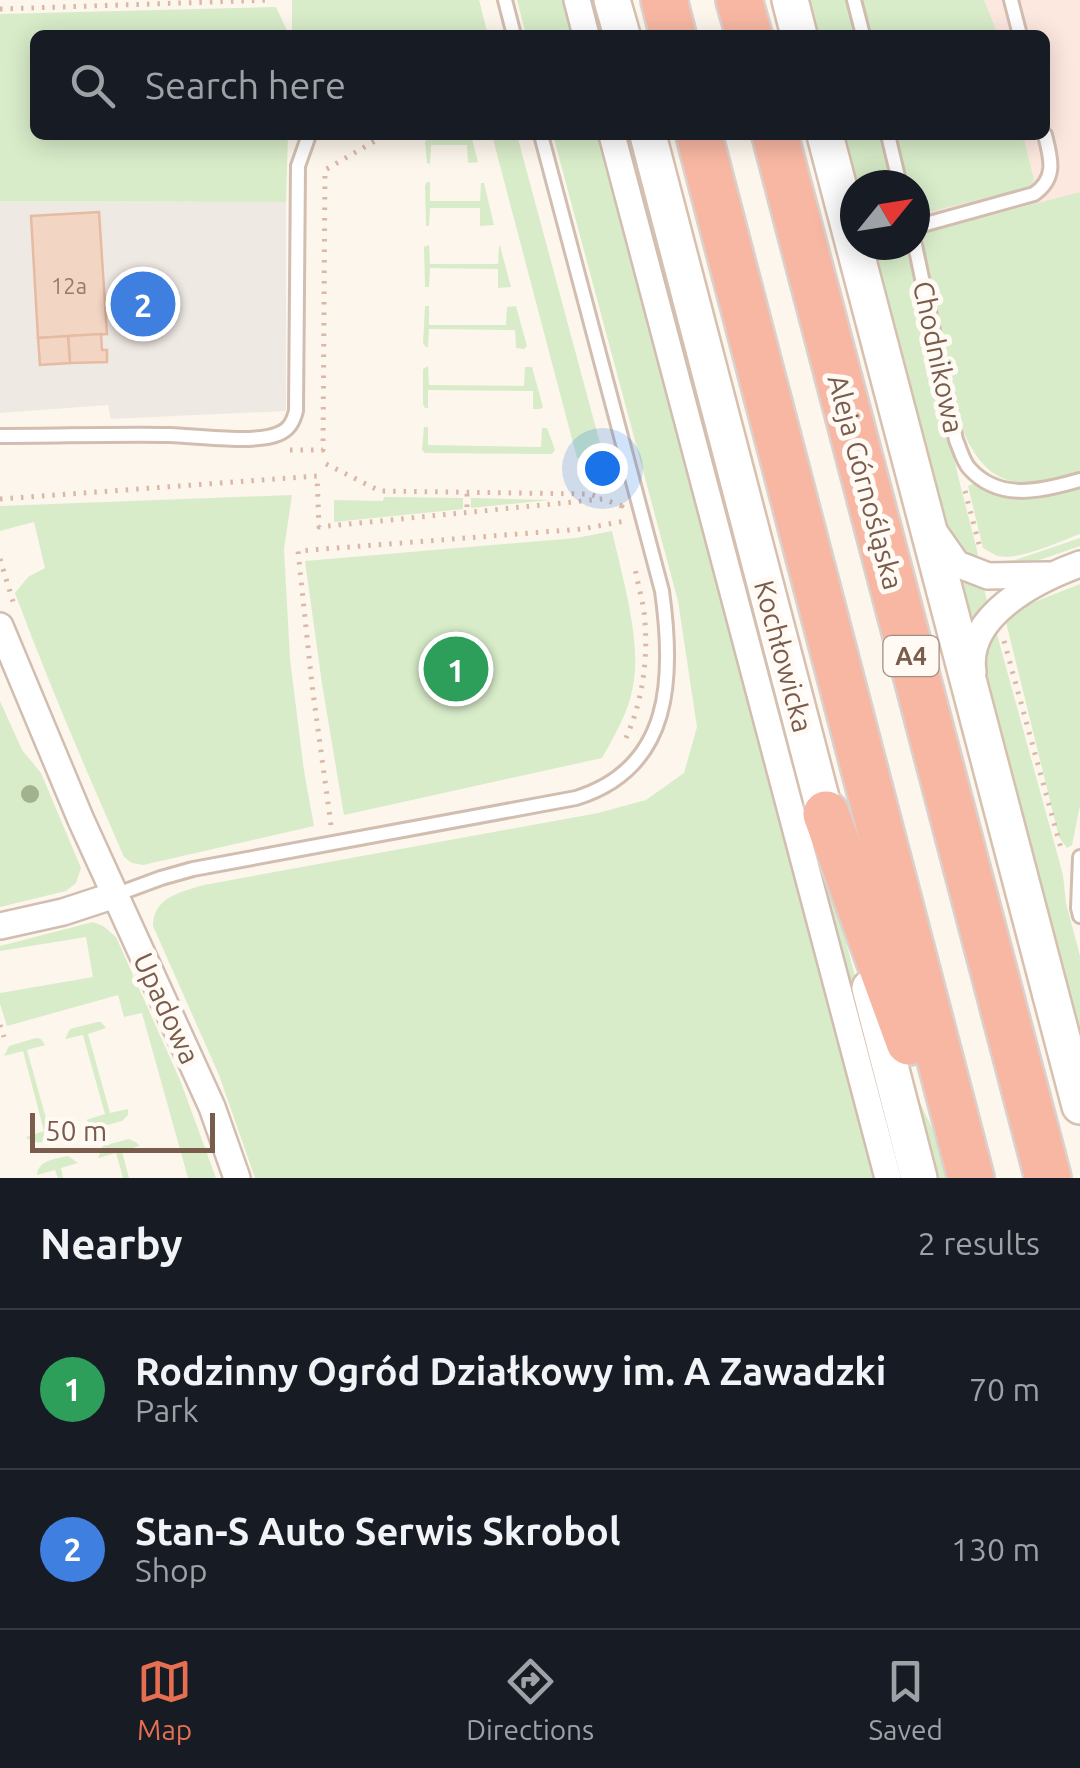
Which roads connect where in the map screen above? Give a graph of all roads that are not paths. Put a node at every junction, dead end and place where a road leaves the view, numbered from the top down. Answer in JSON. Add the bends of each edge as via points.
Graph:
{"nodes":[{"id":1,"x":504,"y":0,"type":"edge"},
{"id":2,"x":577,"y":0,"type":"edge"},
{"id":3,"x":612,"y":0,"type":"edge"},
{"id":4,"x":664,"y":0,"type":"edge"},
{"id":5,"x":740,"y":0,"type":"edge"},
{"id":6,"x":790,"y":0,"type":"edge"},
{"id":7,"x":854,"y":0,"type":"edge"},
{"id":8,"x":1011,"y":0,"type":"edge"},
{"id":9,"x":513,"y":30,"type":"edge"},
{"id":10,"x":585,"y":30,"type":"edge"},
{"id":11,"x":621,"y":30,"type":"edge"},
{"id":12,"x":672,"y":30,"type":"edge"},
{"id":13,"x":747,"y":30,"type":"edge"},
{"id":14,"x":798,"y":30,"type":"edge"},
{"id":15,"x":862,"y":30,"type":"edge"},
{"id":16,"x":1019,"y":30,"type":"edge"},
{"id":17,"x":307,"y":140,"type":"edge"},
{"id":18,"x":542,"y":140,"type":"edge"},
{"id":19,"x":613,"y":140,"type":"edge"},
{"id":20,"x":649,"y":140,"type":"edge"},
{"id":21,"x":700,"y":140,"type":"edge"},
{"id":22,"x":776,"y":140,"type":"edge"},
{"id":23,"x":826,"y":140,"type":"edge"},
{"id":24,"x":889,"y":140,"type":"edge"},
{"id":25,"x":1046,"y":140,"type":"edge"},
{"id":26,"x":896,"y":170,"type":"edge"},
{"id":27,"x":930,"y":224,"type":"edge"},
{"id":28,"x":918,"y":260,"type":"edge"},
{"id":29,"x":0,"y":436,"type":"edge"},
{"id":30,"x":1080,"y":480,"type":"edge"},
{"id":31,"x":926,"y":522,"type":"junction"},
{"id":32,"x":1080,"y":564,"type":"edge"},
{"id":33,"x":1048,"y":576,"type":"junction"},
{"id":34,"x":0,"y":626,"type":"edge"},
{"id":35,"x":985,"y":744,"type":"junction"},
{"id":36,"x":826,"y":814,"type":"junction"},
{"id":37,"x":1080,"y":857,"type":"edge"},
{"id":38,"x":115,"y":895,"type":"junction"},
{"id":39,"x":1080,"y":916,"type":"edge"},
{"id":40,"x":0,"y":926,"type":"edge"},
{"id":41,"x":1080,"y":1106,"type":"edge"},
{"id":42,"x":238,"y":1178,"type":"edge"},
{"id":43,"x":888,"y":1178,"type":"edge"},
{"id":44,"x":919,"y":1178,"type":"edge"},
{"id":45,"x":968,"y":1178,"type":"edge"},
{"id":46,"x":1048,"y":1178,"type":"edge"}],
"edges":[{"from":1,"to":9,"type":"lane"},
{"from":2,"to":10,"type":"street"},
{"from":3,"to":11,"type":"main road"},
{"from":4,"to":12,"type":"highway"},
{"from":5,"to":13,"type":"highway"},
{"from":6,"to":14,"type":"main road"},
{"from":7,"to":15,"type":"lane"},
{"from":8,"to":16,"type":"lane"},
{"from":17,"to":29,"type":"lane","via":[[298,166],[296,411],[288,428],[245,438]]},
{"from":18,"to":38,"type":"lane","via":[[662,591],[668,658],[651,739],[621,777],[576,798],[193,869]]},
{"from":19,"to":43,"type":"street"},
{"from":20,"to":36,"type":"main road","name":"Kochłowicka"},
{"from":21,"to":45,"type":"highway"},
{"from":22,"to":46,"type":"highway","name":"Aleja Górnośląska","number":"A4"},
{"from":23,"to":31,"type":"main road"},
{"from":24,"to":26,"type":"lane"},
{"from":25,"to":27,"type":"lane","via":[[1051,174],[1034,194]]},
{"from":28,"to":30,"type":"lane","name":"Chodnikowa","via":[[967,466],[987,484],[1014,492]]},
{"from":31,"to":33,"type":"street","via":[[957,564],[988,576]]},
{"from":31,"to":35,"type":"main road"},
{"from":32,"to":33,"type":"street"},
{"from":33,"to":35,"type":"street","via":[[979,632],[972,664]]},
{"from":34,"to":38,"type":"street","name":"Upadowa"},
{"from":35,"to":41,"type":"main road"},
{"from":36,"to":44,"type":"main road","name":"Kochłowicka"},
{"from":36,"to":45,"type":"highway","via":[[925,1084]]},
{"from":37,"to":39,"type":"lane"},
{"from":38,"to":40,"type":"street"},
{"from":38,"to":42,"type":"street","name":"Upadowa"}]}
